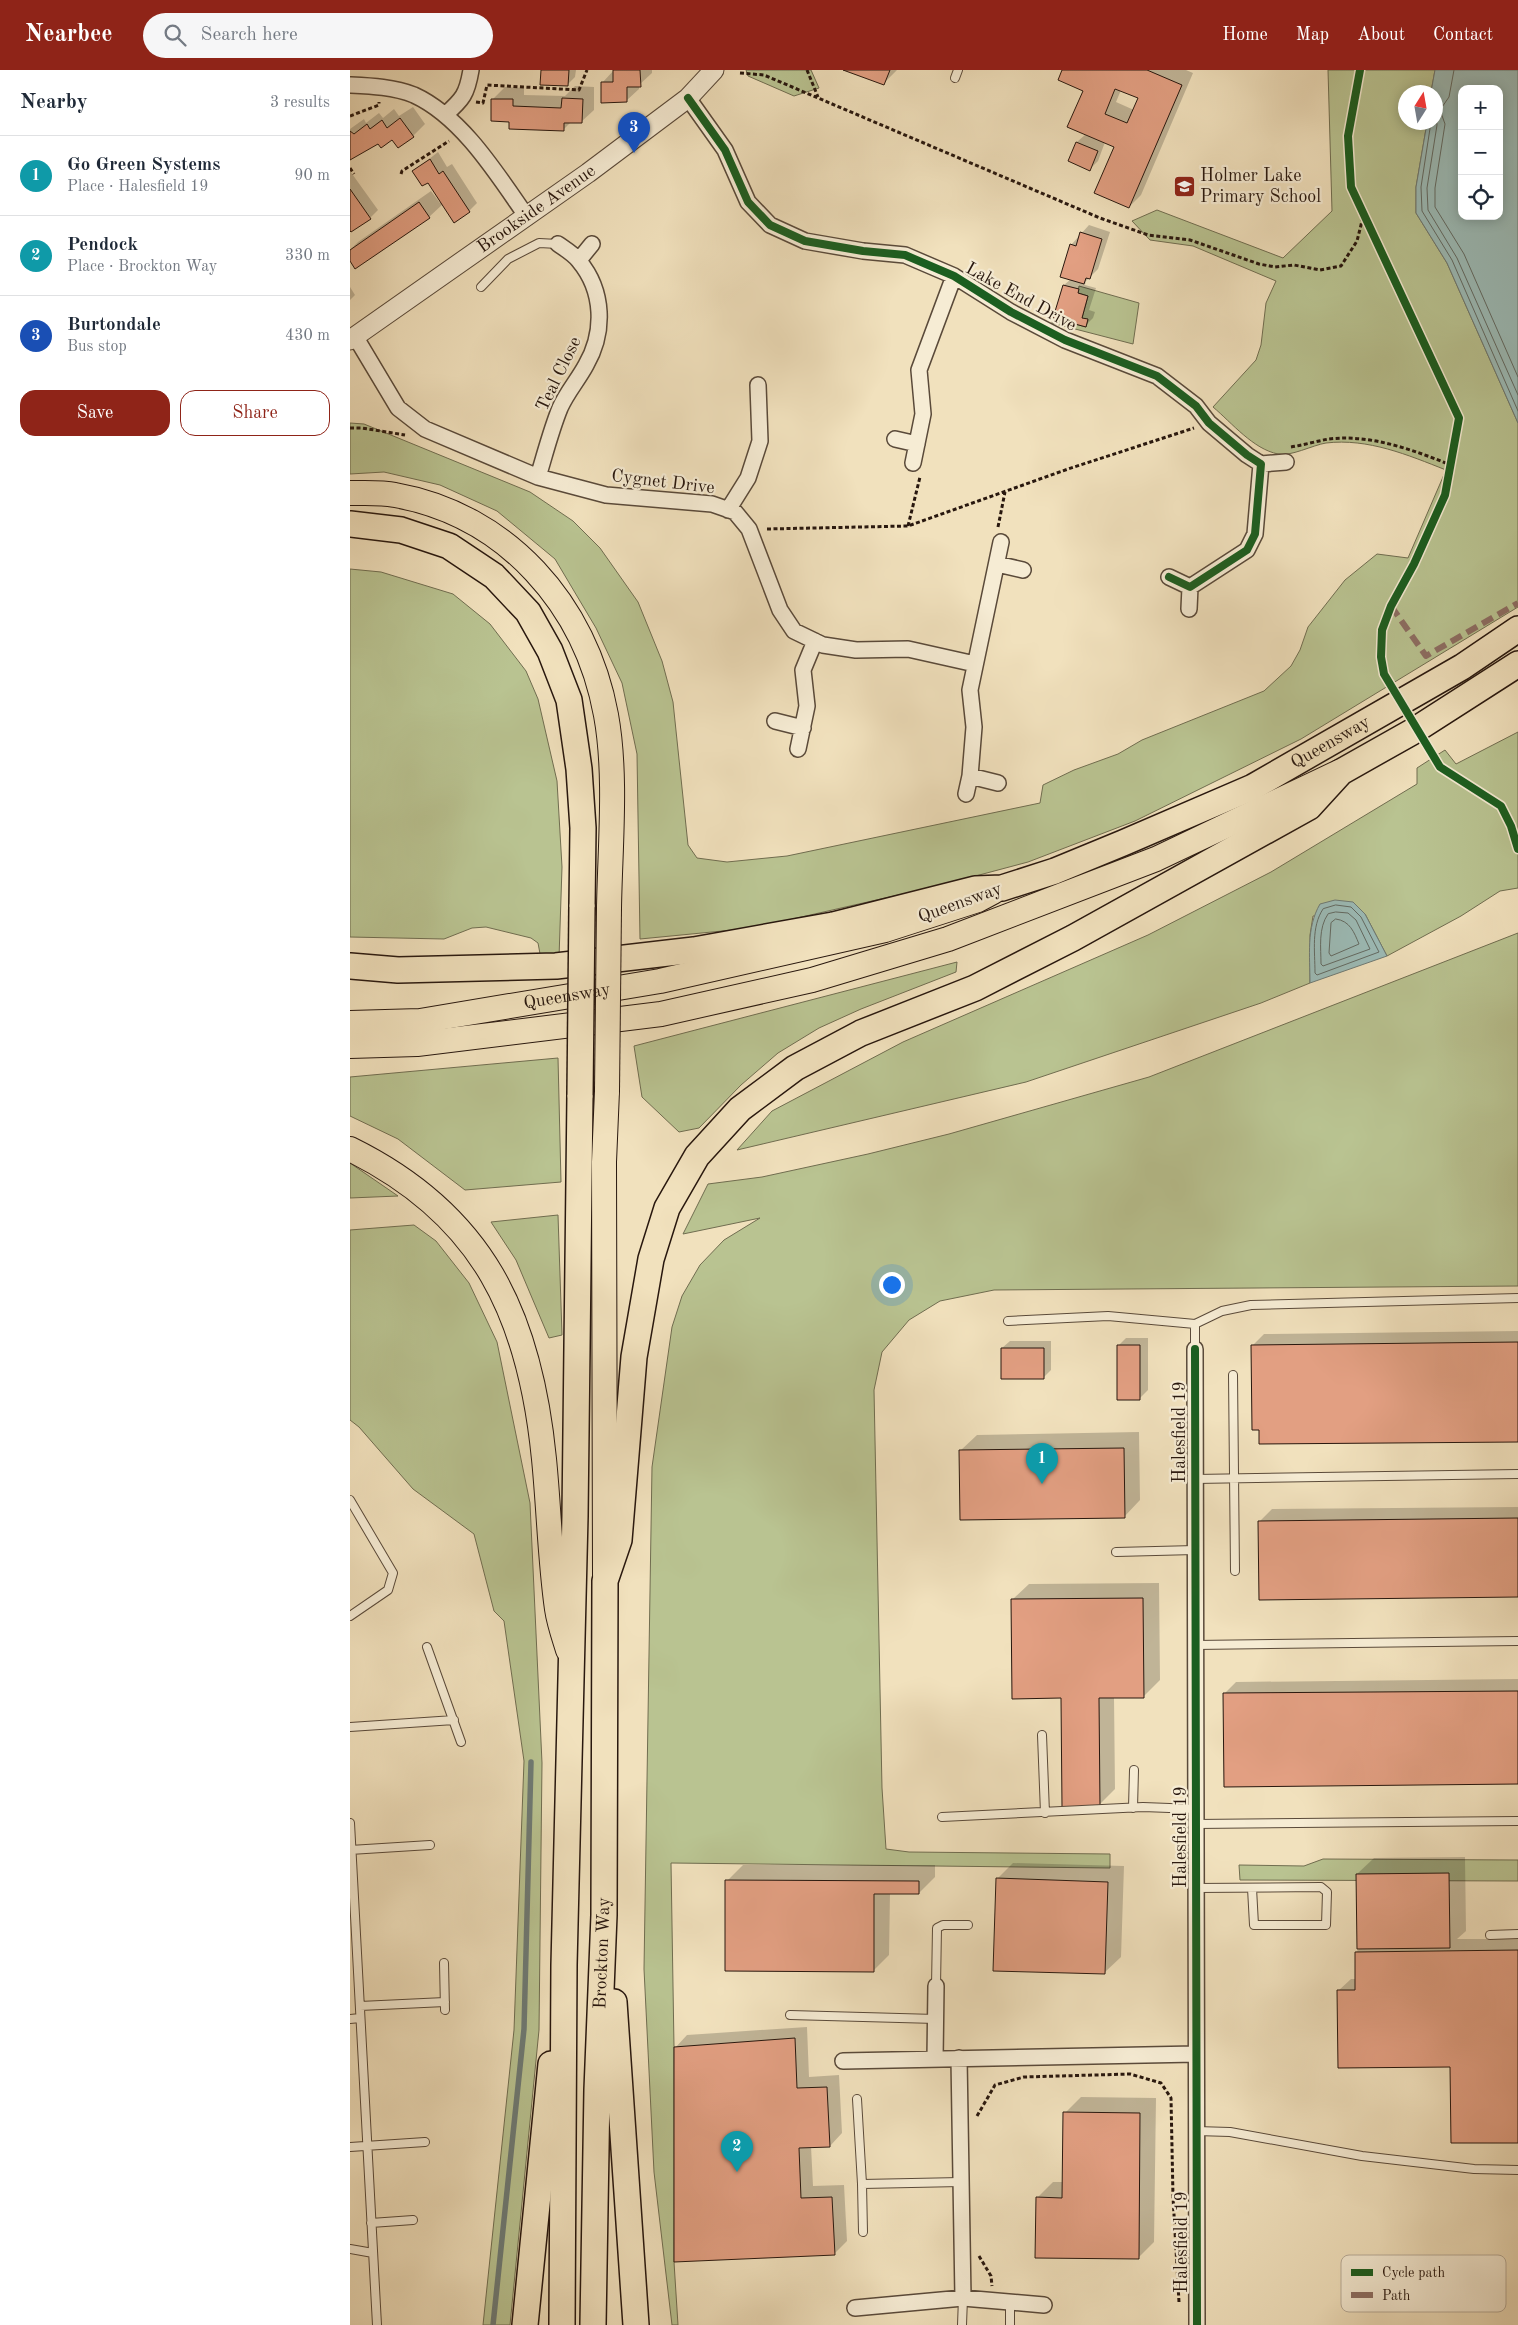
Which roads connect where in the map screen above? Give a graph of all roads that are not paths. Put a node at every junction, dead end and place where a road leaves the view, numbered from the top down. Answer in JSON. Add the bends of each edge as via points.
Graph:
{"nodes":[{"id":1,"x":471,"y":70,"type":"edge"},
{"id":2,"x":714,"y":70,"type":"edge"},
{"id":3,"x":958,"y":70,"type":"edge"},
{"id":4,"x":955,"y":78,"type":"dead end"},
{"id":5,"x":350,"y":85,"type":"edge"},
{"id":6,"x":688,"y":98,"type":"junction"},
{"id":7,"x":445,"y":115,"type":"junction"},
{"id":8,"x":527,"y":216,"type":"junction"},
{"id":9,"x":558,"y":244,"type":"joint"},
{"id":10,"x":592,"y":244,"type":"dead end"},
{"id":11,"x":579,"y":260,"type":"junction"},
{"id":12,"x":954,"y":276,"type":"junction"},
{"id":13,"x":481,"y":287,"type":"dead end"},
{"id":14,"x":353,"y":338,"type":"edge"},
{"id":15,"x":758,"y":385,"type":"dead end"},
{"id":16,"x":895,"y":439,"type":"dead end"},
{"id":17,"x":917,"y":444,"type":"junction"},
{"id":18,"x":1287,"y":455,"type":"road end"},
{"id":19,"x":913,"y":463,"type":"road end"},
{"id":20,"x":1260,"y":464,"type":"junction"},
{"id":21,"x":538,"y":477,"type":"junction"},
{"id":22,"x":350,"y":493,"type":"edge"},
{"id":23,"x":728,"y":510,"type":"junction"},
{"id":24,"x":350,"y":524,"type":"edge"},
{"id":25,"x":1001,"y":542,"type":"road end"},
{"id":26,"x":996,"y":564,"type":"junction"},
{"id":27,"x":1023,"y":570,"type":"dead end"},
{"id":28,"x":1169,"y":577,"type":"dead end"},
{"id":29,"x":1190,"y":587,"type":"junction"},
{"id":30,"x":1189,"y":610,"type":"dead end"},
{"id":31,"x":1518,"y":629,"type":"edge"},
{"id":32,"x":815,"y":641,"type":"junction"},
{"id":33,"x":975,"y":664,"type":"junction"},
{"id":34,"x":1518,"y":664,"type":"edge"},
{"id":35,"x":775,"y":721,"type":"dead end"},
{"id":36,"x":802,"y":728,"type":"junction"},
{"id":37,"x":798,"y":749,"type":"dead end"},
{"id":38,"x":1341,"y":772,"type":"junction"},
{"id":39,"x":970,"y":776,"type":"junction"},
{"id":40,"x":998,"y":783,"type":"dead end"},
{"id":41,"x":966,"y":794,"type":"dead end"},
{"id":42,"x":1002,"y":888,"type":"junction"},
{"id":43,"x":350,"y":966,"type":"edge"},
{"id":44,"x":350,"y":1023,"type":"edge"},
{"id":45,"x":350,"y":1046,"type":"edge"},
{"id":46,"x":350,"y":1149,"type":"edge"},
{"id":47,"x":1518,"y":1298,"type":"edge"},
{"id":48,"x":1008,"y":1321,"type":"dead end"},
{"id":49,"x":1195,"y":1324,"type":"junction"},
{"id":50,"x":1195,"y":1349,"type":"joint"},
{"id":51,"x":1233,"y":1375,"type":"dead end"},
{"id":52,"x":1518,"y":1474,"type":"edge"},
{"id":53,"x":1234,"y":1478,"type":"junction"},
{"id":54,"x":1195,"y":1479,"type":"junction"},
{"id":55,"x":350,"y":1500,"type":"edge"},
{"id":56,"x":1195,"y":1550,"type":"junction"},
{"id":57,"x":1116,"y":1552,"type":"dead end"},
{"id":58,"x":1235,"y":1571,"type":"dead end"},
{"id":59,"x":605,"y":1581,"type":"junction"},
{"id":60,"x":350,"y":1616,"type":"edge"},
{"id":61,"x":1518,"y":1641,"type":"edge"},
{"id":62,"x":1196,"y":1645,"type":"junction"},
{"id":63,"x":427,"y":1647,"type":"dead end"},
{"id":64,"x":572,"y":1663,"type":"junction"},
{"id":65,"x":454,"y":1720,"type":"junction"},
{"id":66,"x":350,"y":1727,"type":"edge"},
{"id":67,"x":1042,"y":1735,"type":"dead end"},
{"id":68,"x":461,"y":1742,"type":"dead end"},
{"id":69,"x":1134,"y":1770,"type":"dead end"},
{"id":70,"x":1133,"y":1808,"type":"junction"},
{"id":71,"x":1196,"y":1809,"type":"junction"},
{"id":72,"x":1045,"y":1813,"type":"junction"},
{"id":73,"x":942,"y":1817,"type":"dead end"},
{"id":74,"x":1518,"y":1821,"type":"edge"},
{"id":75,"x":350,"y":1823,"type":"edge"},
{"id":76,"x":1196,"y":1824,"type":"junction"},
{"id":77,"x":430,"y":1845,"type":"dead end"},
{"id":78,"x":351,"y":1850,"type":"edge"},
{"id":79,"x":1196,"y":1888,"type":"junction"},
{"id":80,"x":1252,"y":1888,"type":"junction"},
{"id":81,"x":604,"y":1915,"type":"junction"},
{"id":82,"x":968,"y":1926,"type":"dead end"},
{"id":83,"x":1518,"y":1934,"type":"edge"},
{"id":84,"x":1490,"y":1935,"type":"dead end"},
{"id":85,"x":444,"y":1963,"type":"dead end"},
{"id":86,"x":564,"y":1965,"type":"junction"},
{"id":87,"x":936,"y":1986,"type":"joint"},
{"id":88,"x":360,"y":2006,"type":"junction"},
{"id":89,"x":790,"y":2015,"type":"dead end"},
{"id":90,"x":360,"y":2018,"type":"junction"},
{"id":91,"x":350,"y":2019,"type":"edge"},
{"id":92,"x":936,"y":2019,"type":"junction"},
{"id":93,"x":1196,"y":2054,"type":"junction"},
{"id":94,"x":959,"y":2058,"type":"junction"},
{"id":95,"x":935,"y":2059,"type":"junction"},
{"id":96,"x":844,"y":2061,"type":"dead end"},
{"id":97,"x":857,"y":2099,"type":"dead end"},
{"id":98,"x":1196,"y":2131,"type":"junction"},
{"id":99,"x":425,"y":2142,"type":"dead end"},
{"id":100,"x":367,"y":2146,"type":"junction"},
{"id":101,"x":350,"y":2147,"type":"edge"},
{"id":102,"x":1518,"y":2170,"type":"edge"},
{"id":103,"x":961,"y":2182,"type":"junction"},
{"id":104,"x":862,"y":2184,"type":"junction"},
{"id":105,"x":413,"y":2220,"type":"dead end"},
{"id":106,"x":371,"y":2223,"type":"junction"},
{"id":107,"x":863,"y":2232,"type":"dead end"},
{"id":108,"x":350,"y":2249,"type":"edge"},
{"id":109,"x":373,"y":2254,"type":"junction"},
{"id":110,"x":963,"y":2298,"type":"junction"},
{"id":111,"x":1010,"y":2302,"type":"junction"},
{"id":112,"x":1044,"y":2305,"type":"dead end"},
{"id":113,"x":855,"y":2308,"type":"dead end"},
{"id":114,"x":377,"y":2325,"type":"edge"},
{"id":115,"x":524,"y":2325,"type":"edge"},
{"id":116,"x":562,"y":2325,"type":"edge"},
{"id":117,"x":594,"y":2325,"type":"edge"},
{"id":118,"x":636,"y":2325,"type":"edge"},
{"id":119,"x":962,"y":2325,"type":"edge"},
{"id":120,"x":1010,"y":2325,"type":"edge"},
{"id":121,"x":1197,"y":2325,"type":"edge"}],
"edges":[{"from":1,"to":7,"type":"street","via":[[462,100]]},
{"from":2,"to":6,"type":"street","name":"Brookside Avenue"},
{"from":3,"to":4,"type":"lane"},
{"from":5,"to":7,"type":"street","via":[[378,86],[413,95]]},
{"from":6,"to":8,"type":"street","name":"Brookside Avenue"},
{"from":6,"to":12,"type":"street","name":"Lake End Drive","via":[[725,150],[748,202],[770,225],[804,241],[905,255]]},
{"from":7,"to":8,"type":"street","via":[[485,157]]},
{"from":8,"to":14,"type":"street","name":"Brookside Avenue"},
{"from":9,"to":11,"type":"street","name":"Teal Close"},
{"from":9,"to":13,"type":"lane","via":[[539,243],[508,259]]},
{"from":10,"to":11,"type":"street"},
{"from":11,"to":21,"type":"street","name":"Teal Close","via":[[593,286],[600,311],[599,332],[589,360],[561,407]]},
{"from":12,"to":17,"type":"street","via":[[919,370],[923,414]]},
{"from":12,"to":20,"type":"street","name":"Lake End Drive","via":[[1011,312],[1065,340],[1157,376],[1196,406],[1208,423]]},
{"from":14,"to":21,"type":"street","name":"Cygnet Drive","via":[[398,408],[425,429]]},
{"from":15,"to":23,"type":"street","via":[[760,441],[748,478]]},
{"from":16,"to":17,"type":"street"},
{"from":17,"to":19,"type":"street"},
{"from":18,"to":20,"type":"street"},
{"from":20,"to":29,"type":"street","via":[[1255,534],[1247,550]]},
{"from":21,"to":23,"type":"street","name":"Cygnet Drive","via":[[606,495],[712,504]]},
{"from":22,"to":59,"type":"main road","bridge":true,"via":[[395,494],[447,510],[492,533],[528,562],[558,597],[580,634],[595,673],[606,716],[611,772],[604,1162]]},
{"from":23,"to":32,"type":"street","name":"Cygnet Drive","via":[[735,512],[749,529],[780,610],[794,631]]},
{"from":24,"to":64,"type":"highway","name":"Brockton Way","bridge":true,"via":[[401,530],[449,546],[494,576],[528,612],[550,651],[569,700],[583,828]]},
{"from":25,"to":26,"type":"street"},
{"from":26,"to":27,"type":"street"},
{"from":26,"to":33,"type":"street"},
{"from":28,"to":29,"type":"street"},
{"from":29,"to":30,"type":"street"},
{"from":31,"to":42,"type":"highway","name":"Queensway","via":[[1462,667],[1253,787],[1106,850]]},
{"from":32,"to":33,"type":"street","name":"Cygnet Drive","via":[[856,650],[908,649]]},
{"from":32,"to":36,"type":"street","via":[[803,670],[807,706]]},
{"from":33,"to":39,"type":"street","via":[[970,690],[974,727]]},
{"from":34,"to":38,"type":"highway","name":"Queensway","via":[[1412,732]]},
{"from":35,"to":36,"type":"street"},
{"from":36,"to":37,"type":"street"},
{"from":38,"to":45,"type":"main road","name":"Queensway","via":[[1156,859],[948,938],[812,980],[661,1014],[417,1044]]},
{"from":38,"to":59,"type":"highway","name":"Brockton Way","via":[[1309,807],[1073,938],[975,988],[861,1033],[795,1068],[740,1109],[697,1156],[667,1208],[651,1259],[634,1357],[619,1540]]},
{"from":39,"to":40,"type":"street"},
{"from":39,"to":41,"type":"street"},
{"from":42,"to":43,"type":"highway","via":[[975,889],[833,925],[674,952],[556,966],[398,970]]},
{"from":42,"to":44,"type":"main road","name":"Queensway","via":[[978,900],[885,930],[660,981],[420,1021]]},
{"from":46,"to":64,"type":"main road","via":[[410,1184],[442,1212],[469,1241],[503,1293],[529,1367],[544,1457],[558,1610]]},
{"from":47,"to":49,"type":"lane","via":[[1251,1305],[1222,1311]]},
{"from":48,"to":49,"type":"lane","via":[[1108,1316]]},
{"from":49,"to":50,"type":"lane"},
{"from":50,"to":54,"type":"street","name":"Halesfield 19"},
{"from":51,"to":53,"type":"lane"},
{"from":52,"to":53,"type":"lane"},
{"from":53,"to":54,"type":"lane"},
{"from":53,"to":58,"type":"lane"},
{"from":54,"to":56,"type":"street","name":"Halesfield 19"},
{"from":55,"to":60,"type":"lane","via":[[393,1573],[388,1590]]},
{"from":56,"to":57,"type":"lane"},
{"from":56,"to":62,"type":"street","name":"Halesfield 19"},
{"from":59,"to":81,"type":"highway","name":"Brockton Way"},
{"from":61,"to":62,"type":"lane"},
{"from":62,"to":71,"type":"street","name":"Halesfield 19"},
{"from":63,"to":65,"type":"lane"},
{"from":64,"to":86,"type":"highway","name":"Brockton Way"},
{"from":65,"to":66,"type":"lane"},
{"from":65,"to":68,"type":"lane"},
{"from":67,"to":72,"type":"lane"},
{"from":69,"to":70,"type":"lane"},
{"from":70,"to":71,"type":"lane"},
{"from":70,"to":72,"type":"lane"},
{"from":71,"to":76,"type":"street","name":"Halesfield 19"},
{"from":72,"to":73,"type":"lane"},
{"from":74,"to":76,"type":"lane"},
{"from":75,"to":78,"type":"lane"},
{"from":76,"to":79,"type":"street","name":"Halesfield 19"},
{"from":77,"to":78,"type":"lane"},
{"from":78,"to":88,"type":"lane"},
{"from":79,"to":80,"type":"lane"},
{"from":79,"to":93,"type":"street","name":"Halesfield 19"},
{"from":80,"to":80,"type":"lane","via":[[1321,1887],[1327,1892],[1326,1925],[1254,1925]]},
{"from":81,"to":117,"type":"highway","name":"Brockton Way","via":[[596,2090]]},
{"from":81,"to":118,"type":"highway","via":[[613,1988]]},
{"from":82,"to":87,"type":"lane","via":[[942,1925],[937,1928]]},
{"from":83,"to":84,"type":"lane"},
{"from":85,"to":88,"type":"lane","via":[[445,2006]]},
{"from":86,"to":115,"type":"highway"},
{"from":86,"to":116,"type":"highway","name":"Brockton Way"},
{"from":87,"to":92,"type":"street"},
{"from":88,"to":90,"type":"lane"},
{"from":89,"to":92,"type":"lane"},
{"from":90,"to":91,"type":"lane"},
{"from":90,"to":100,"type":"lane"},
{"from":92,"to":95,"type":"street"},
{"from":93,"to":94,"type":"street"},
{"from":93,"to":98,"type":"street","name":"Halesfield 19"},
{"from":94,"to":95,"type":"street"},
{"from":94,"to":103,"type":"street"},
{"from":95,"to":96,"type":"street"},
{"from":97,"to":104,"type":"lane"},
{"from":98,"to":102,"type":"lane","via":[[1230,2132],[1362,2156],[1474,2169]]},
{"from":98,"to":121,"type":"street","name":"Halesfield 19"},
{"from":99,"to":100,"type":"lane"},
{"from":100,"to":101,"type":"lane"},
{"from":100,"to":106,"type":"lane"},
{"from":103,"to":104,"type":"lane"},
{"from":103,"to":110,"type":"street"},
{"from":104,"to":107,"type":"lane"},
{"from":105,"to":106,"type":"lane"},
{"from":106,"to":109,"type":"lane"},
{"from":108,"to":109,"type":"lane"},
{"from":109,"to":114,"type":"lane"},
{"from":110,"to":111,"type":"street"},
{"from":110,"to":113,"type":"street"},
{"from":110,"to":119,"type":"lane"},
{"from":111,"to":112,"type":"street"},
{"from":111,"to":120,"type":"lane"}]}
